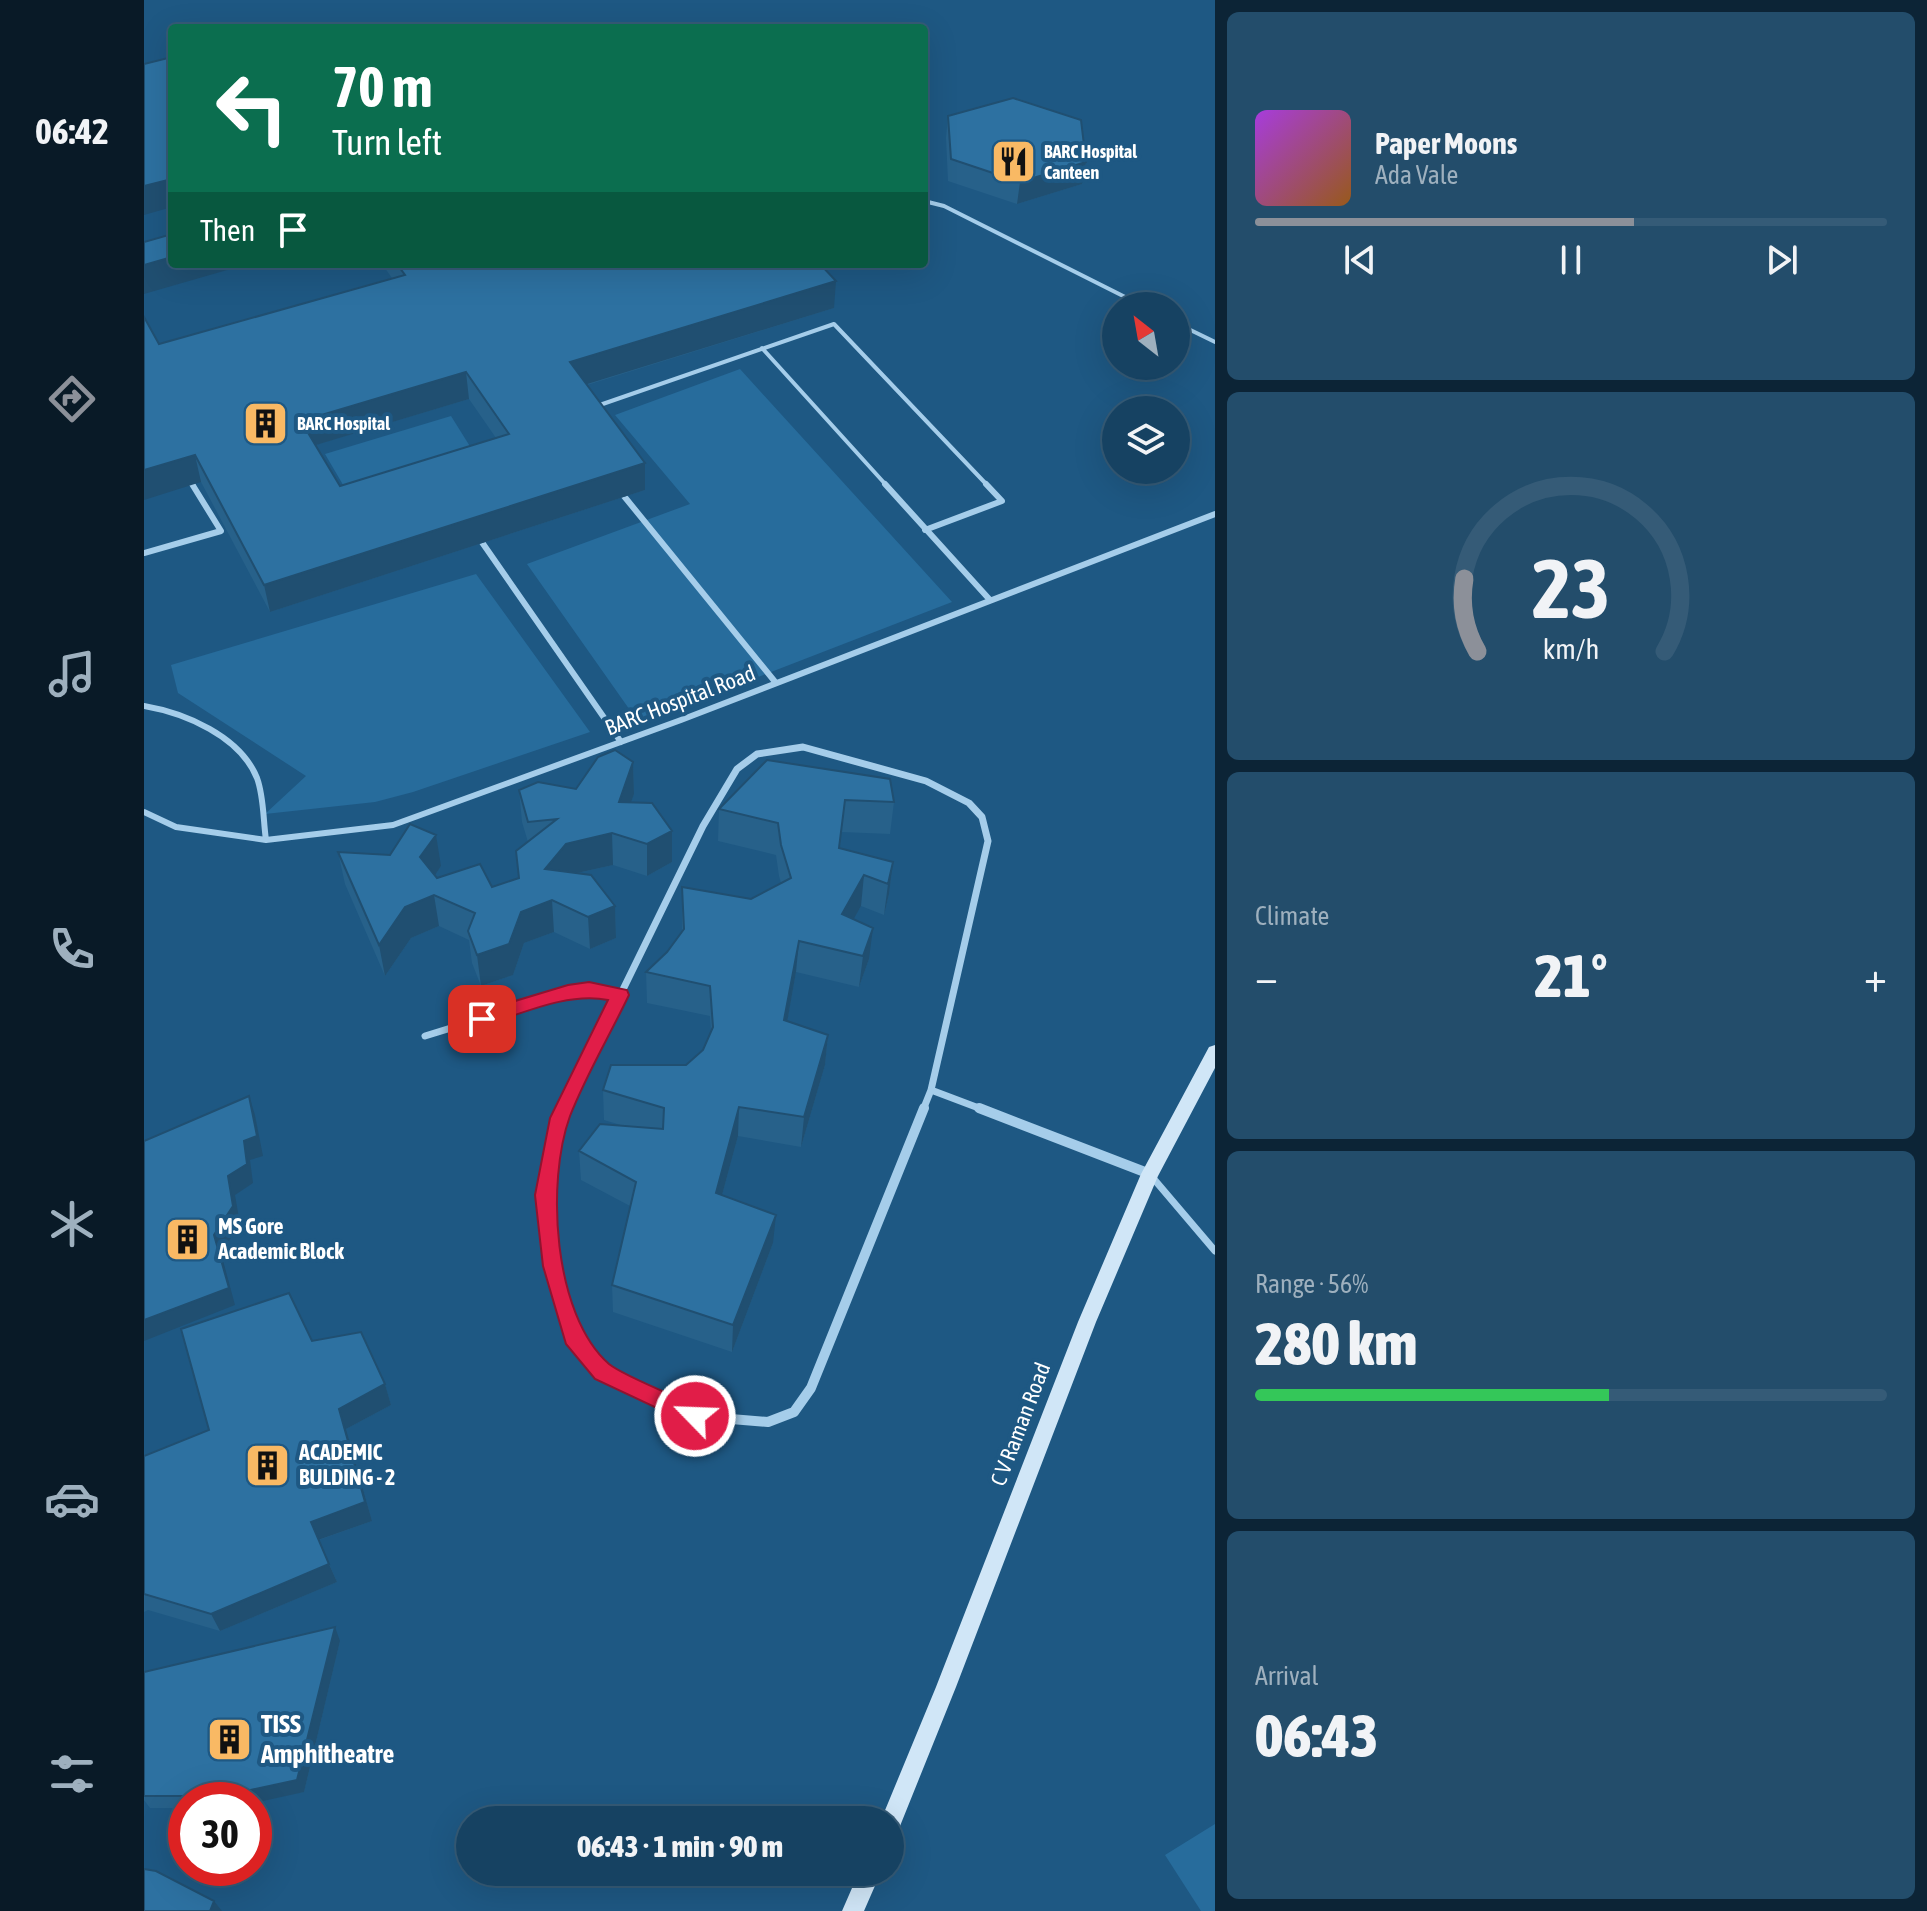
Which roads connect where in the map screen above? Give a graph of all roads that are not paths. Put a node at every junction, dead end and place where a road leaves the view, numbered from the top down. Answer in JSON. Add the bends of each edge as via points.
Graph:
{"nodes":[{"id":1,"x":928,"y":202,"type":"edge"},
{"id":2,"x":1115,"y":292,"type":"edge"},
{"id":3,"x":1190,"y":330,"type":"edge"},
{"id":4,"x":1215,"y":342,"type":"edge"},
{"id":5,"x":762,"y":348,"type":"junction"},
{"id":6,"x":592,"y":408,"type":"edge"},
{"id":7,"x":180,"y":482,"type":"edge"},
{"id":8,"x":614,"y":484,"type":"edge"},
{"id":9,"x":1215,"y":514,"type":"edge"},
{"id":10,"x":925,"y":530,"type":"junction"},
{"id":11,"x":475,"y":533,"type":"edge"},
{"id":12,"x":144,"y":553,"type":"edge"},
{"id":13,"x":990,"y":600,"type":"junction"},
{"id":14,"x":776,"y":683,"type":"junction"},
{"id":15,"x":144,"y":706,"type":"edge"},
{"id":16,"x":621,"y":742,"type":"junction"},
{"id":17,"x":144,"y":812,"type":"edge"},
{"id":18,"x":266,"y":840,"type":"junction"},
{"id":19,"x":620,"y":995,"type":"junction"},
{"id":20,"x":425,"y":1036,"type":"dead end"},
{"id":21,"x":1215,"y":1052,"type":"edge"},
{"id":22,"x":931,"y":1090,"type":"junction"},
{"id":23,"x":1150,"y":1174,"type":"junction"},
{"id":24,"x":1215,"y":1251,"type":"edge"},
{"id":25,"x":897,"y":1806,"type":"edge"},
{"id":26,"x":864,"y":1886,"type":"edge"},
{"id":27,"x":853,"y":1911,"type":"edge"}],
"edges":[{"from":1,"to":2,"type":"lane"},
{"from":3,"to":4,"type":"lane"},
{"from":5,"to":6,"type":"lane"},
{"from":5,"to":10,"type":"lane"},
{"from":5,"to":10,"type":"lane","via":[[834,324],[1002,501]]},
{"from":7,"to":12,"type":"lane","via":[[192,479],[221,531]]},
{"from":8,"to":14,"type":"lane"},
{"from":9,"to":13,"type":"lane","name":"BARC Hospital Road"},
{"from":10,"to":13,"type":"lane"},
{"from":11,"to":16,"type":"lane"},
{"from":13,"to":14,"type":"lane","name":"BARC Hospital Road"},
{"from":14,"to":16,"type":"lane","name":"BARC Hospital Road"},
{"from":15,"to":18,"type":"lane","via":[[164,708],[243,755],[256,775]]},
{"from":16,"to":18,"type":"lane","name":"BARC Hospital Road","via":[[393,825]]},
{"from":17,"to":18,"type":"lane","name":"BARC Hospital Road","via":[[176,827]]},
{"from":19,"to":20,"type":"street","via":[[589,989],[568,992]]},
{"from":19,"to":22,"type":"street","via":[[703,826],[737,769],[757,754],[803,747],[936,783],[969,803],[983,819],[988,841]]},
{"from":19,"to":22,"type":"street","via":[[560,1118],[545,1195],[553,1266],[573,1338],[603,1372],[695,1416],[768,1422],[794,1412],[811,1388]]},
{"from":21,"to":23,"type":"street","name":"C V Raman Road"},
{"from":22,"to":23,"type":"street"},
{"from":23,"to":24,"type":"lane"},
{"from":23,"to":25,"type":"street","name":"C V Raman Road"},
{"from":26,"to":27,"type":"street"}]}
